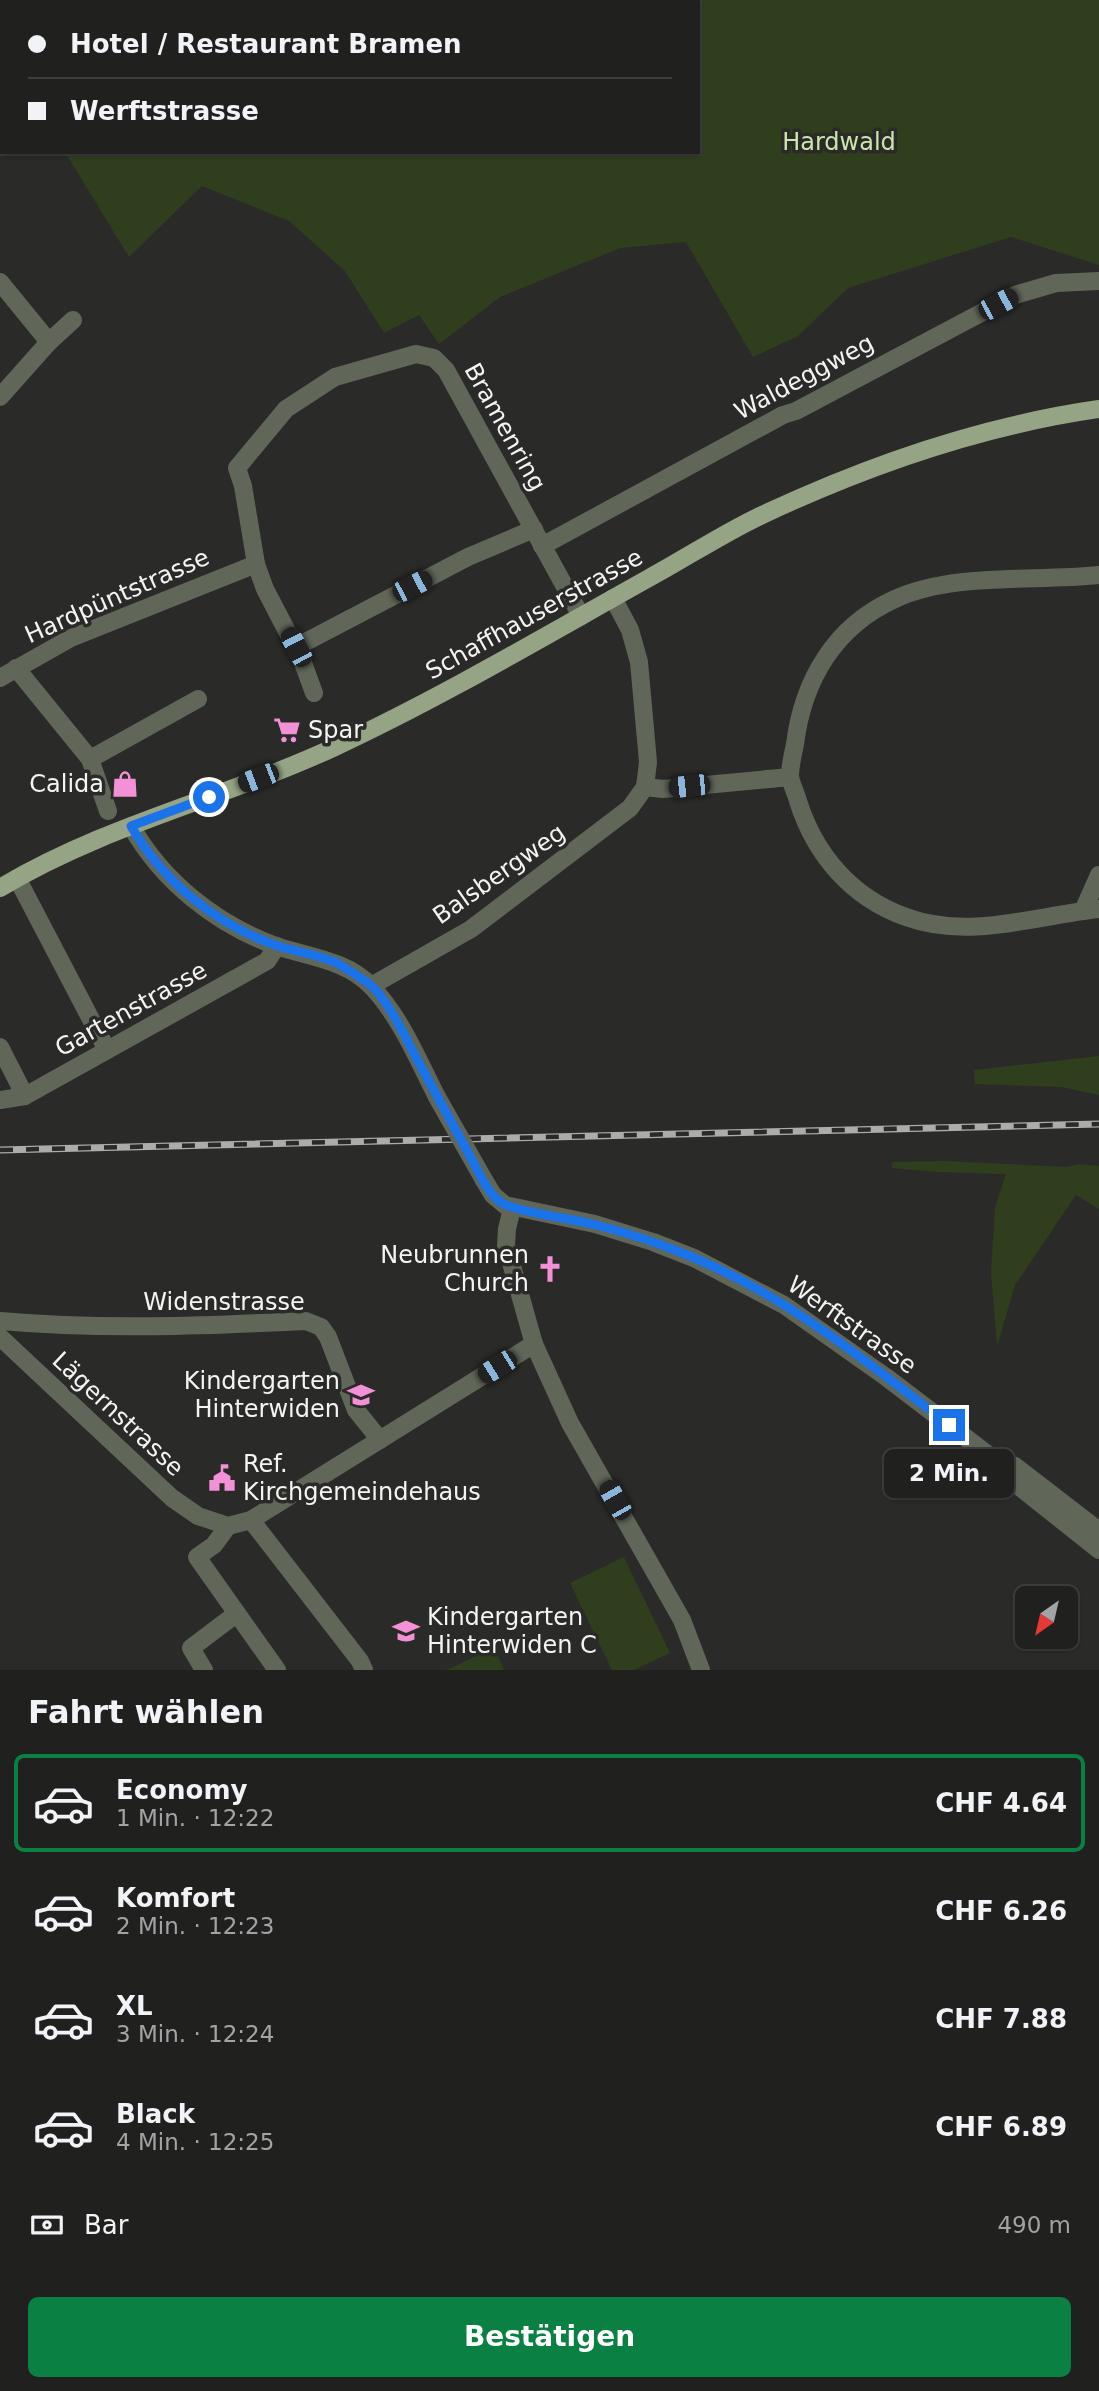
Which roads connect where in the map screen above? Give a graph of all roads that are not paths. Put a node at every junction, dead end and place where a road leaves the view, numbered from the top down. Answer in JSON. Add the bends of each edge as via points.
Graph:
{"nodes":[{"id":1,"x":1099,"y":281,"type":"edge"},
{"id":2,"x":0,"y":282,"type":"edge"},
{"id":3,"x":73,"y":320,"type":"dead end"},
{"id":4,"x":49,"y":342,"type":"junction"},
{"id":5,"x":0,"y":397,"type":"edge"},
{"id":6,"x":1099,"y":409,"type":"edge"},
{"id":7,"x":538,"y":537,"type":"junction"},
{"id":8,"x":256,"y":564,"type":"junction"},
{"id":9,"x":1099,"y":575,"type":"edge"},
{"id":10,"x":613,"y":598,"type":"junction"},
{"id":11,"x":581,"y":616,"type":"junction"},
{"id":12,"x":296,"y":647,"type":"junction"},
{"id":13,"x":16,"y":668,"type":"junction"},
{"id":14,"x":0,"y":678,"type":"edge"},
{"id":15,"x":314,"y":693,"type":"dead end"},
{"id":16,"x":198,"y":699,"type":"dead end"},
{"id":17,"x":90,"y":759,"type":"junction"},
{"id":18,"x":790,"y":777,"type":"junction"},
{"id":19,"x":645,"y":788,"type":"junction"},
{"id":20,"x":108,"y":811,"type":"dead end"},
{"id":21,"x":131,"y":826,"type":"junction"},
{"id":22,"x":1099,"y":875,"type":"edge"},
{"id":23,"x":16,"y":878,"type":"junction"},
{"id":24,"x":0,"y":888,"type":"edge"},
{"id":25,"x":1091,"y":910,"type":"edge"},
{"id":26,"x":277,"y":946,"type":"junction"},
{"id":27,"x":371,"y":986,"type":"junction"},
{"id":28,"x":0,"y":1047,"type":"edge"},
{"id":29,"x":107,"y":1050,"type":"junction"},
{"id":30,"x":25,"y":1096,"type":"junction"},
{"id":31,"x":0,"y":1100,"type":"edge"},
{"id":32,"x":512,"y":1208,"type":"junction"},
{"id":33,"x":0,"y":1321,"type":"edge"},
{"id":34,"x":0,"y":1338,"type":"edge"},
{"id":35,"x":534,"y":1344,"type":"junction"},
{"id":36,"x":380,"y":1440,"type":"junction"},
{"id":37,"x":991,"y":1457,"type":"junction"},
{"id":38,"x":251,"y":1520,"type":"junction"},
{"id":39,"x":228,"y":1526,"type":"junction"},
{"id":40,"x":1099,"y":1531,"type":"edge"},
{"id":41,"x":1099,"y":1550,"type":"edge"},
{"id":42,"x":236,"y":1614,"type":"junction"},
{"id":43,"x":204,"y":1670,"type":"edge"},
{"id":44,"x":277,"y":1670,"type":"edge"},
{"id":45,"x":364,"y":1670,"type":"edge"},
{"id":46,"x":701,"y":1670,"type":"edge"}],
"edges":[{"from":1,"to":7,"type":"street","name":"Waldeggweg","via":[[1056,284],[1016,295],[796,411]]},
{"from":2,"to":4,"type":"street"},
{"from":3,"to":4,"type":"street"},
{"from":4,"to":5,"type":"street"},
{"from":6,"to":10,"type":"main road","name":"Schaffhauserstrasse","via":[[975,433],[901,457],[758,517]]},
{"from":7,"to":8,"type":"street","name":"Bramenring","via":[[446,370],[434,358],[416,354],[335,377],[286,408],[237,468]]},
{"from":7,"to":11,"type":"street","name":"Bramenring"},
{"from":7,"to":12,"type":"street","name":"Bramenring","via":[[468,557]]},
{"from":8,"to":12,"type":"street","name":"Bramenring"},
{"from":8,"to":13,"type":"street","name":"Hardpüntstrasse","via":[[71,638]]},
{"from":9,"to":18,"type":"street","via":[[954,583],[909,593],[877,608],[844,633],[820,664],[796,731]]},
{"from":10,"to":11,"type":"main road","name":"Schaffhauserstrasse"},
{"from":10,"to":19,"type":"street","via":[[630,630],[639,662],[648,762]]},
{"from":11,"to":21,"type":"main road","name":"Schaffhauserstrasse","via":[[333,748]]},
{"from":12,"to":15,"type":"street","name":"Bramenring"},
{"from":13,"to":14,"type":"street","name":"Hardpüntstrasse"},
{"from":13,"to":17,"type":"street"},
{"from":16,"to":17,"type":"street"},
{"from":17,"to":20,"type":"street"},
{"from":18,"to":19,"type":"street"},
{"from":18,"to":25,"type":"street","via":[[807,827],[824,855],[855,889],[886,909],[924,923],[965,928]]},
{"from":19,"to":27,"type":"street","name":"Balsbergweg","via":[[630,808],[471,929]]},
{"from":21,"to":23,"type":"main road","name":"Schaffhauserstrasse"},
{"from":21,"to":26,"type":"street","via":[[167,874],[192,898],[244,933]]},
{"from":22,"to":25,"type":"street"},
{"from":23,"to":24,"type":"main road","name":"Schaffhauserstrasse"},
{"from":23,"to":29,"type":"street"},
{"from":26,"to":27,"type":"street","via":[[335,962]]},
{"from":26,"to":29,"type":"street","name":"Gartenstrasse","via":[[267,961]]},
{"from":27,"to":32,"type":"street","bridge":true,"via":[[396,1018],[484,1180],[498,1200]]},
{"from":28,"to":30,"type":"street"},
{"from":29,"to":30,"type":"street","name":"Gartenstrasse"},
{"from":30,"to":31,"type":"street","name":"Gartenstrasse"},
{"from":32,"to":35,"type":"street","via":[[506,1245]]},
{"from":32,"to":37,"type":"street","name":"Werftstrasse","via":[[629,1234],[737,1279],[834,1340]]},
{"from":33,"to":36,"type":"street","name":"Widenstrasse","via":[[179,1328],[306,1321],[321,1327],[328,1337],[356,1410]]},
{"from":34,"to":39,"type":"street","name":"Lägernstrasse","via":[[172,1498],[198,1516]]},
{"from":35,"to":36,"type":"street"},
{"from":35,"to":46,"type":"street","via":[[570,1423],[682,1620]]},
{"from":36,"to":38,"type":"street"},
{"from":37,"to":40,"type":"street","name":"Werftstrasse","via":[[1015,1466]]},
{"from":37,"to":41,"type":"street","name":"Werftstrasse","via":[[1006,1476]]},
{"from":38,"to":39,"type":"street"},
{"from":38,"to":45,"type":"street"},
{"from":39,"to":42,"type":"street","via":[[197,1558]]},
{"from":42,"to":43,"type":"street","via":[[191,1648]]},
{"from":42,"to":44,"type":"street"}]}
